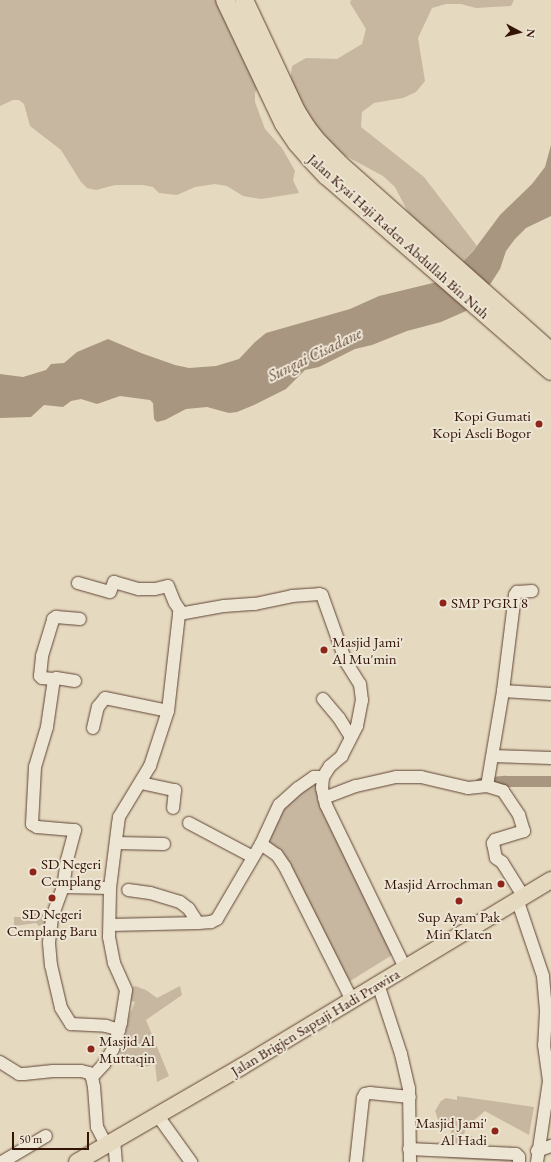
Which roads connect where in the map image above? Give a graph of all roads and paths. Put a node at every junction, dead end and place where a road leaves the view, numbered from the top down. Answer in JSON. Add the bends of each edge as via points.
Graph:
{"nodes":[{"id":1,"x":225,"y":0,"type":"edge"},
{"id":2,"x":244,"y":0,"type":"edge"},
{"id":3,"x":332,"y":169,"type":"junction"},
{"id":4,"x":550,"y":363,"type":"edge"},
{"id":5,"x":78,"y":583,"type":"dead end"},
{"id":6,"x":532,"y":592,"type":"dead end"},
{"id":7,"x":181,"y":612,"type":"junction"},
{"id":8,"x":80,"y":619,"type":"dead end"},
{"id":9,"x":54,"y":679,"type":"junction"},
{"id":10,"x":75,"y":681,"type":"dead end"},
{"id":11,"x":503,"y":691,"type":"junction"},
{"id":12,"x":551,"y":694,"type":"edge"},
{"id":13,"x":323,"y":699,"type":"dead end"},
{"id":14,"x":168,"y":712,"type":"junction"},
{"id":15,"x":93,"y":728,"type":"dead end"},
{"id":16,"x":351,"y":737,"type":"junction"},
{"id":17,"x":493,"y":756,"type":"junction"},
{"id":18,"x":551,"y":758,"type":"edge"},
{"id":19,"x":323,"y":777,"type":"junction"},
{"id":20,"x":140,"y":784,"type":"junction"},
{"id":21,"x":487,"y":784,"type":"junction"},
{"id":22,"x":324,"y":798,"type":"junction"},
{"id":23,"x":173,"y":808,"type":"dead end"},
{"id":24,"x":189,"y":823,"type":"dead end"},
{"id":25,"x":116,"y":843,"type":"junction"},
{"id":26,"x":164,"y":844,"type":"dead end"},
{"id":27,"x":261,"y":844,"type":"junction"},
{"id":28,"x":254,"y":857,"type":"junction"},
{"id":29,"x":551,"y":880,"type":"edge"},
{"id":30,"x":63,"y":887,"type":"junction"},
{"id":31,"x":110,"y":888,"type":"junction"},
{"id":32,"x":128,"y":890,"type":"dead end"},
{"id":33,"x":520,"y":897,"type":"junction"},
{"id":34,"x":198,"y":923,"type":"junction"},
{"id":35,"x":110,"y":925,"type":"junction"},
{"id":36,"x":405,"y":968,"type":"junction"},
{"id":37,"x":378,"y":984,"type":"junction"},
{"id":38,"x":352,"y":1000,"type":"junction"},
{"id":39,"x":119,"y":1030,"type":"junction"},
{"id":40,"x":0,"y":1062,"type":"edge"},
{"id":41,"x":92,"y":1077,"type":"junction"},
{"id":42,"x":410,"y":1097,"type":"junction"},
{"id":43,"x":158,"y":1116,"type":"junction"},
{"id":44,"x":46,"y":1136,"type":"dead end"},
{"id":45,"x":110,"y":1143,"type":"junction"},
{"id":46,"x":551,"y":1146,"type":"edge"},
{"id":47,"x":409,"y":1150,"type":"junction"},
{"id":48,"x":537,"y":1156,"type":"edge"},
{"id":49,"x":2,"y":1162,"type":"edge"},
{"id":50,"x":77,"y":1162,"type":"edge"},
{"id":51,"x":116,"y":1162,"type":"edge"},
{"id":52,"x":190,"y":1162,"type":"edge"},
{"id":53,"x":356,"y":1162,"type":"edge"},
{"id":54,"x":410,"y":1162,"type":"edge"},
{"id":55,"x":519,"y":1162,"type":"edge"}],
"edges":[{"from":1,"to":3,"type":"highway","name":"Jalan Kyai Haji Raden Abdullah Bin Nuh","via":[[284,124],[297,143]]},
{"from":2,"to":3,"type":"highway","name":"Jalan Kyai Haji Raden Abdullah Bin Nuh","via":[[304,125]]},
{"from":3,"to":4,"type":"highway","name":"Jalan Kyai Haji Raden Abdullah Bin Nuh"},
{"from":5,"to":7,"type":"street","via":[[110,592],[114,582],[139,589],[168,586]]},
{"from":6,"to":11,"type":"street","via":[[515,592]]},
{"from":7,"to":14,"type":"street","via":[[178,616]]},
{"from":7,"to":16,"type":"street","via":[[255,604],[292,596],[322,596],[346,662],[360,684],[360,713]]},
{"from":8,"to":9,"type":"street","via":[[53,619],[42,656],[40,676]]},
{"from":9,"to":10,"type":"street"},
{"from":9,"to":30,"type":"street","via":[[47,727],[36,767],[32,824],[37,827],[75,830]]},
{"from":11,"to":12,"type":"street"},
{"from":11,"to":17,"type":"street"},
{"from":13,"to":16,"type":"street"},
{"from":14,"to":15,"type":"street","via":[[105,698],[98,707]]},
{"from":14,"to":20,"type":"street","via":[[150,766]]},
{"from":16,"to":19,"type":"street","via":[[342,756],[330,766]]},
{"from":17,"to":18,"type":"street"},
{"from":17,"to":21,"type":"street"},
{"from":19,"to":22,"type":"street"},
{"from":19,"to":27,"type":"street","via":[[314,777],[279,805]]},
{"from":20,"to":23,"type":"street","via":[[175,790]]},
{"from":20,"to":25,"type":"street","via":[[119,817]]},
{"from":21,"to":22,"type":"street","via":[[468,788],[421,777],[396,777],[356,786]]},
{"from":21,"to":33,"type":"street","via":[[503,791],[524,828],[521,833],[493,841],[496,858],[502,862]]},
{"from":22,"to":36,"type":"street"},
{"from":24,"to":28,"type":"street"},
{"from":25,"to":26,"type":"street"},
{"from":25,"to":31,"type":"street"},
{"from":27,"to":28,"type":"street"},
{"from":27,"to":38,"type":"street","via":[[277,855],[285,867]]},
{"from":28,"to":34,"type":"street","via":[[217,919]]},
{"from":29,"to":33,"type":"main road","name":"Jalan Brigjen Saptaji Hadi Prawira"},
{"from":30,"to":31,"type":"street"},
{"from":30,"to":39,"type":"street","via":[[52,918],[49,943],[51,965],[61,1008],[71,1024],[106,1026]]},
{"from":31,"to":35,"type":"street"},
{"from":32,"to":34,"type":"street","via":[[150,893],[180,902],[189,909]]},
{"from":33,"to":36,"type":"main road","name":"Jalan Brigjen Saptaji Hadi Prawira"},
{"from":33,"to":48,"type":"street","via":[[542,976],[546,1011],[544,1045],[549,1081]]},
{"from":34,"to":35,"type":"street"},
{"from":35,"to":39,"type":"street","via":[[109,937],[114,963],[126,990]]},
{"from":36,"to":37,"type":"main road","name":"Jalan Brigjen Saptaji Hadi Prawira"},
{"from":37,"to":38,"type":"main road","name":"Jalan Brigjen Saptaji Hadi Prawira"},
{"from":37,"to":42,"type":"street","via":[[401,1054]]},
{"from":38,"to":43,"type":"main road","name":"Jalan Brigjen Saptaji Hadi Prawira"},
{"from":39,"to":41,"type":"street","via":[[113,1049]]},
{"from":40,"to":41,"type":"street","via":[[19,1074],[80,1071],[89,1073]]},
{"from":41,"to":45,"type":"street","via":[[97,1127]]},
{"from":42,"to":47,"type":"street"},
{"from":42,"to":53,"type":"street","via":[[365,1094]]},
{"from":43,"to":45,"type":"main road","name":"Jalan Brigjen Saptaji Hadi Prawira"},
{"from":43,"to":52,"type":"street"},
{"from":44,"to":49,"type":"street"},
{"from":45,"to":50,"type":"main road","name":"Jalan Brigjen Saptaji Hadi Prawira"},
{"from":45,"to":51,"type":"street"},
{"from":46,"to":48,"type":"street"},
{"from":47,"to":54,"type":"street"},
{"from":47,"to":55,"type":"street","via":[[516,1154]]}]}
